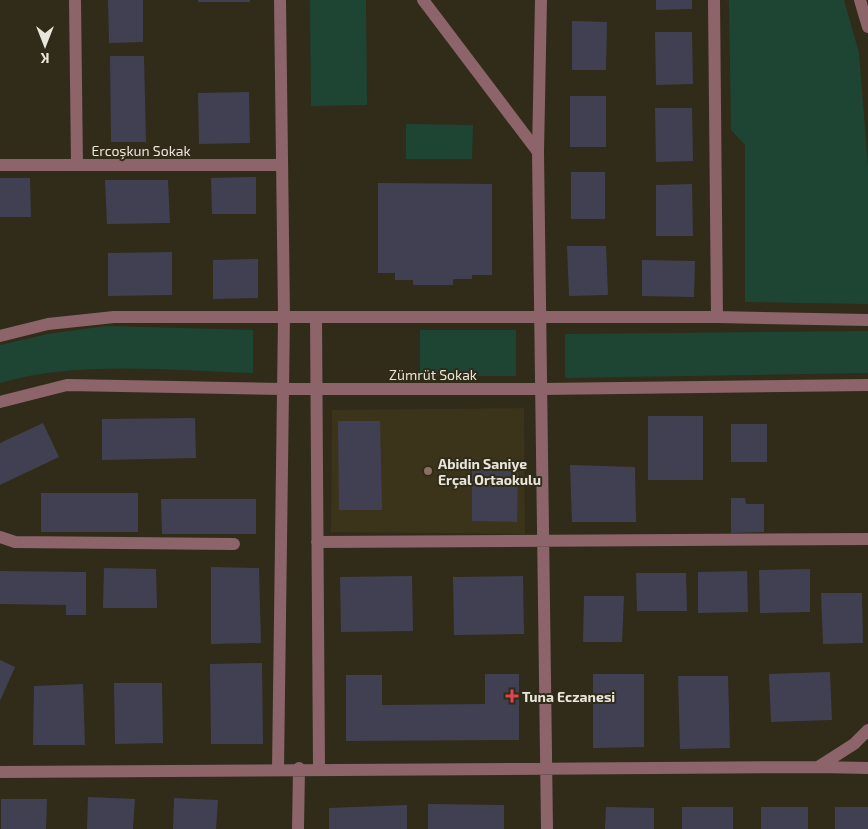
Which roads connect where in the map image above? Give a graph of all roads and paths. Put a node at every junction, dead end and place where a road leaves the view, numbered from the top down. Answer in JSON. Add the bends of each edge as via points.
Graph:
{"nodes":[{"id":1,"x":75,"y":0,"type":"edge"},
{"id":2,"x":280,"y":0,"type":"edge"},
{"id":3,"x":423,"y":0,"type":"edge"},
{"id":4,"x":542,"y":0,"type":"edge"},
{"id":5,"x":714,"y":0,"type":"edge"},
{"id":6,"x":860,"y":0,"type":"edge"},
{"id":7,"x":868,"y":27,"type":"edge"},
{"id":8,"x":538,"y":152,"type":"junction"},
{"id":9,"x":77,"y":165,"type":"junction"},
{"id":10,"x":282,"y":165,"type":"junction"},
{"id":11,"x":0,"y":166,"type":"edge"},
{"id":12,"x":284,"y":316,"type":"junction"},
{"id":13,"x":316,"y":317,"type":"junction"},
{"id":14,"x":717,"y":317,"type":"junction"},
{"id":15,"x":541,"y":318,"type":"junction"},
{"id":16,"x":868,"y":320,"type":"edge"},
{"id":17,"x":0,"y":336,"type":"edge"},
{"id":18,"x":868,"y":385,"type":"edge"},
{"id":19,"x":283,"y":389,"type":"junction"},
{"id":20,"x":317,"y":389,"type":"junction"},
{"id":21,"x":542,"y":389,"type":"junction"},
{"id":22,"x":0,"y":402,"type":"edge"},
{"id":23,"x":0,"y":537,"type":"edge"},
{"id":24,"x":868,"y":539,"type":"edge"},
{"id":25,"x":544,"y":540,"type":"junction"},
{"id":26,"x":318,"y":542,"type":"junction"},
{"id":27,"x":234,"y":544,"type":"dead end"},
{"id":28,"x":868,"y":730,"type":"edge"},
{"id":29,"x":818,"y":767,"type":"junction"},
{"id":30,"x":299,"y":768,"type":"junction"},
{"id":31,"x":318,"y":768,"type":"junction"},
{"id":32,"x":547,"y":768,"type":"junction"},
{"id":33,"x":868,"y":768,"type":"edge"},
{"id":34,"x":278,"y":769,"type":"junction"},
{"id":35,"x":0,"y":772,"type":"edge"},
{"id":36,"x":298,"y":829,"type":"edge"},
{"id":37,"x":547,"y":829,"type":"edge"}],
"edges":[{"from":1,"to":9,"type":"street"},
{"from":2,"to":10,"type":"street"},
{"from":3,"to":8,"type":"street"},
{"from":4,"to":8,"type":"street"},
{"from":5,"to":14,"type":"street"},
{"from":6,"to":7,"type":"street"},
{"from":8,"to":15,"type":"street"},
{"from":9,"to":10,"type":"street","name":"Ercoşkun Sokak"},
{"from":9,"to":11,"type":"street","name":"Ercoşkun Sokak"},
{"from":10,"to":12,"type":"street"},
{"from":12,"to":13,"type":"street"},
{"from":12,"to":17,"type":"street","via":[[114,317],[48,324]]},
{"from":12,"to":19,"type":"street"},
{"from":13,"to":15,"type":"street"},
{"from":13,"to":20,"type":"street"},
{"from":14,"to":15,"type":"street"},
{"from":14,"to":16,"type":"street"},
{"from":15,"to":21,"type":"street"},
{"from":18,"to":21,"type":"street","name":"Zümrüt Sokak"},
{"from":19,"to":20,"type":"street","name":"Zümrüt Sokak"},
{"from":19,"to":22,"type":"street","name":"Zümrüt Sokak","via":[[67,385]]},
{"from":19,"to":34,"type":"street"},
{"from":20,"to":21,"type":"street","name":"Zümrüt Sokak"},
{"from":20,"to":26,"type":"street"},
{"from":21,"to":25,"type":"street"},
{"from":23,"to":27,"type":"street","via":[[15,542]]},
{"from":24,"to":25,"type":"street"},
{"from":25,"to":26,"type":"street"},
{"from":25,"to":32,"type":"street"},
{"from":26,"to":31,"type":"street"},
{"from":28,"to":29,"type":"street","via":[[854,744]]},
{"from":29,"to":32,"type":"street"},
{"from":29,"to":33,"type":"street"},
{"from":30,"to":31,"type":"street"},
{"from":30,"to":34,"type":"street"},
{"from":30,"to":36,"type":"street"},
{"from":31,"to":32,"type":"street"},
{"from":32,"to":37,"type":"street"},
{"from":34,"to":35,"type":"street"}]}
